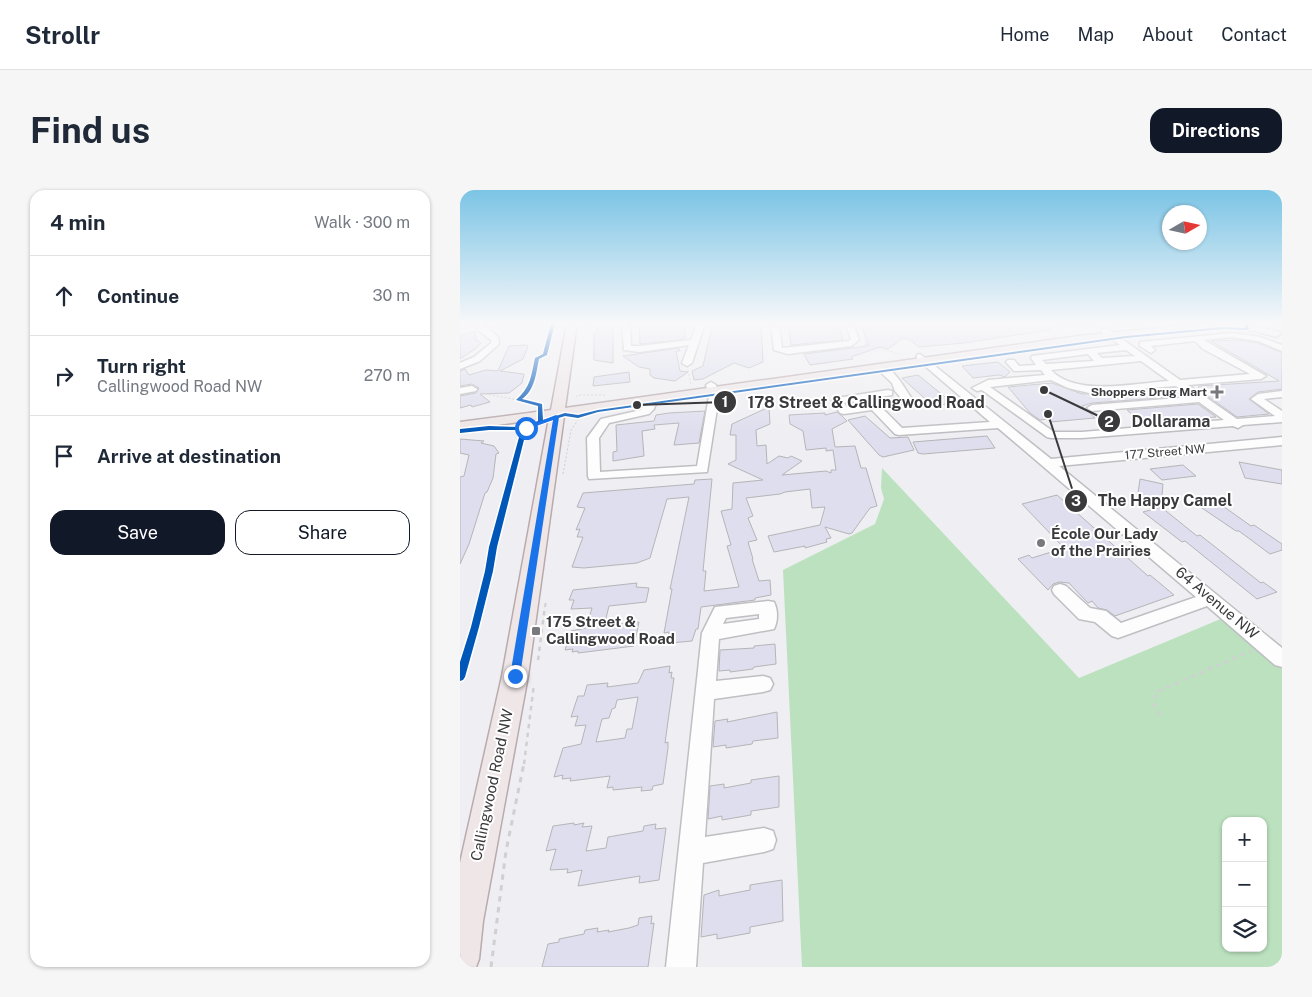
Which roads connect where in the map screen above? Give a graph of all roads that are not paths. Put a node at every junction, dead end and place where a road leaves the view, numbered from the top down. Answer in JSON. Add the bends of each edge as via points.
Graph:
{"nodes":[{"id":1,"x":476,"y":359,"type":"edge"},
{"id":2,"x":566,"y":359,"type":"edge"},
{"id":3,"x":689,"y":359,"type":"edge"},
{"id":4,"x":921,"y":359,"type":"edge"},
{"id":5,"x":922,"y":359,"type":"edge"},
{"id":6,"x":923,"y":359,"type":"edge"},
{"id":7,"x":1027,"y":359,"type":"edge"},
{"id":8,"x":1036,"y":359,"type":"edge"},
{"id":9,"x":1126,"y":359,"type":"edge"},
{"id":10,"x":1146,"y":359,"type":"edge"},
{"id":11,"x":1229,"y":359,"type":"edge"},
{"id":12,"x":1100,"y":361,"type":"joint"},
{"id":13,"x":687,"y":363,"type":"road end"},
{"id":14,"x":460,"y":366,"type":"edge"},
{"id":15,"x":880,"y":367,"type":"junction"},
{"id":16,"x":1049,"y":372,"type":"junction"},
{"id":17,"x":1178,"y":382,"type":"junction"},
{"id":18,"x":562,"y":385,"type":"junction"},
{"id":19,"x":984,"y":387,"type":"junction"},
{"id":20,"x":712,"y":388,"type":"junction"},
{"id":21,"x":472,"y":389,"type":"road end"},
{"id":22,"x":960,"y":390,"type":"junction"},
{"id":23,"x":460,"y":391,"type":"edge"},
{"id":24,"x":900,"y":391,"type":"junction"},
{"id":25,"x":1282,"y":394,"type":"edge"},
{"id":26,"x":1202,"y":399,"type":"junction"},
{"id":27,"x":652,"y":400,"type":"junction"},
{"id":28,"x":612,"y":402,"type":"junction"},
{"id":29,"x":874,"y":406,"type":"junction"},
{"id":30,"x":1110,"y":407,"type":"junction"},
{"id":31,"x":557,"y":412,"type":"junction"},
{"id":32,"x":1099,"y":414,"type":"dead end"},
{"id":33,"x":460,"y":419,"type":"edge"},
{"id":34,"x":1282,"y":419,"type":"edge"},
{"id":35,"x":1234,"y":422,"type":"junction"},
{"id":36,"x":1002,"y":424,"type":"junction"},
{"id":37,"x":460,"y":426,"type":"edge"},
{"id":38,"x":1136,"y":430,"type":"junction"},
{"id":39,"x":1119,"y":431,"type":"junction"},
{"id":40,"x":1077,"y":436,"type":"junction"},
{"id":41,"x":1282,"y":442,"type":"edge"},
{"id":42,"x":552,"y":443,"type":"junction"},
{"id":43,"x":1264,"y":443,"type":"junction"},
{"id":44,"x":1104,"y":458,"type":"junction"},
{"id":45,"x":1049,"y":463,"type":"junction"},
{"id":46,"x":1060,"y":590,"type":"dead end"},
{"id":47,"x":1210,"y":598,"type":"junction"},
{"id":48,"x":712,"y":633,"type":"dead end"},
{"id":49,"x":1282,"y":658,"type":"edge"},
{"id":50,"x":763,"y":684,"type":"dead end"},
{"id":51,"x":705,"y":691,"type":"junction"},
{"id":52,"x":764,"y":840,"type":"dead end"},
{"id":53,"x":691,"y":852,"type":"junction"},
{"id":54,"x":462,"y":927,"type":"edge"},
{"id":55,"x":460,"y":959,"type":"edge"},
{"id":56,"x":681,"y":967,"type":"edge"}],
"edges":[{"from":1,"to":14,"type":"street"},
{"from":2,"to":18,"type":"main road","name":"Callingwood Road NW"},
{"from":3,"to":13,"type":"street"},
{"from":4,"to":20,"type":"main road"},
{"from":5,"to":15,"type":"main road"},
{"from":6,"to":22,"type":"street","name":"64 Avenue NW"},
{"from":7,"to":16,"type":"street","via":[[1011,362],[1017,369]]},
{"from":8,"to":16,"type":"street"},
{"from":9,"to":12,"type":"street"},
{"from":10,"to":17,"type":"street"},
{"from":11,"to":17,"type":"street","via":[[1260,376]]},
{"from":12,"to":16,"type":"street"},
{"from":15,"to":20,"type":"main road"},
{"from":15,"to":24,"type":"lane","via":[[897,382]]},
{"from":16,"to":17,"type":"street","via":[[1071,386],[1089,390]]},
{"from":16,"to":19,"type":"street","via":[[1016,375],[1020,380],[988,383]]},
{"from":17,"to":26,"type":"street"},
{"from":18,"to":28,"type":"main road","via":[[565,394],[574,398]]},
{"from":18,"to":31,"type":"main road","name":"Callingwood Road NW"},
{"from":19,"to":22,"type":"street"},
{"from":19,"to":40,"type":"street","via":[[1050,435]]},
{"from":20,"to":27,"type":"main road"},
{"from":20,"to":27,"type":"street","via":[[703,469],[594,476],[593,438],[605,421],[645,412]]},
{"from":20,"to":28,"type":"main road"},
{"from":21,"to":23,"type":"street"},
{"from":22,"to":36,"type":"street","name":"64 Avenue NW"},
{"from":24,"to":29,"type":"lane","via":[[908,400]]},
{"from":24,"to":29,"type":"street","via":[[837,401],[844,412]]},
{"from":25,"to":34,"type":"street","via":[[1256,399],[1280,414]]},
{"from":26,"to":30,"type":"street"},
{"from":26,"to":35,"type":"street"},
{"from":27,"to":28,"type":"main road"},
{"from":28,"to":31,"type":"main road"},
{"from":28,"to":42,"type":"main road","via":[[585,411]]},
{"from":29,"to":36,"type":"lane","via":[[899,432]]},
{"from":30,"to":32,"type":"street"},
{"from":30,"to":38,"type":"street"},
{"from":31,"to":33,"type":"main road","via":[[540,409]]},
{"from":31,"to":37,"type":"main road"},
{"from":31,"to":42,"type":"main road","name":"Callingwood Road NW"},
{"from":34,"to":35,"type":"street"},
{"from":35,"to":38,"type":"street"},
{"from":35,"to":43,"type":"street"},
{"from":36,"to":45,"type":"street","name":"64 Avenue NW"},
{"from":38,"to":39,"type":"street"},
{"from":39,"to":40,"type":"street"},
{"from":39,"to":40,"type":"street","via":[[1109,423],[1065,427]]},
{"from":40,"to":44,"type":"street"},
{"from":41,"to":43,"type":"street","name":"177 Street NW"},
{"from":42,"to":54,"type":"main road","name":"Callingwood Road NW","via":[[515,676]]},
{"from":43,"to":44,"type":"street","name":"177 Street NW"},
{"from":44,"to":45,"type":"street","name":"177 Street NW"},
{"from":45,"to":47,"type":"street","name":"64 Avenue NW"},
{"from":46,"to":47,"type":"street","via":[[1085,614],[1100,616],[1118,631]]},
{"from":47,"to":49,"type":"street","name":"64 Avenue NW"},
{"from":48,"to":51,"type":"street"},
{"from":50,"to":51,"type":"street"},
{"from":51,"to":53,"type":"street"},
{"from":52,"to":53,"type":"lane"},
{"from":53,"to":56,"type":"street"},
{"from":54,"to":55,"type":"main road","name":"Callingwood Road NW"}]}
